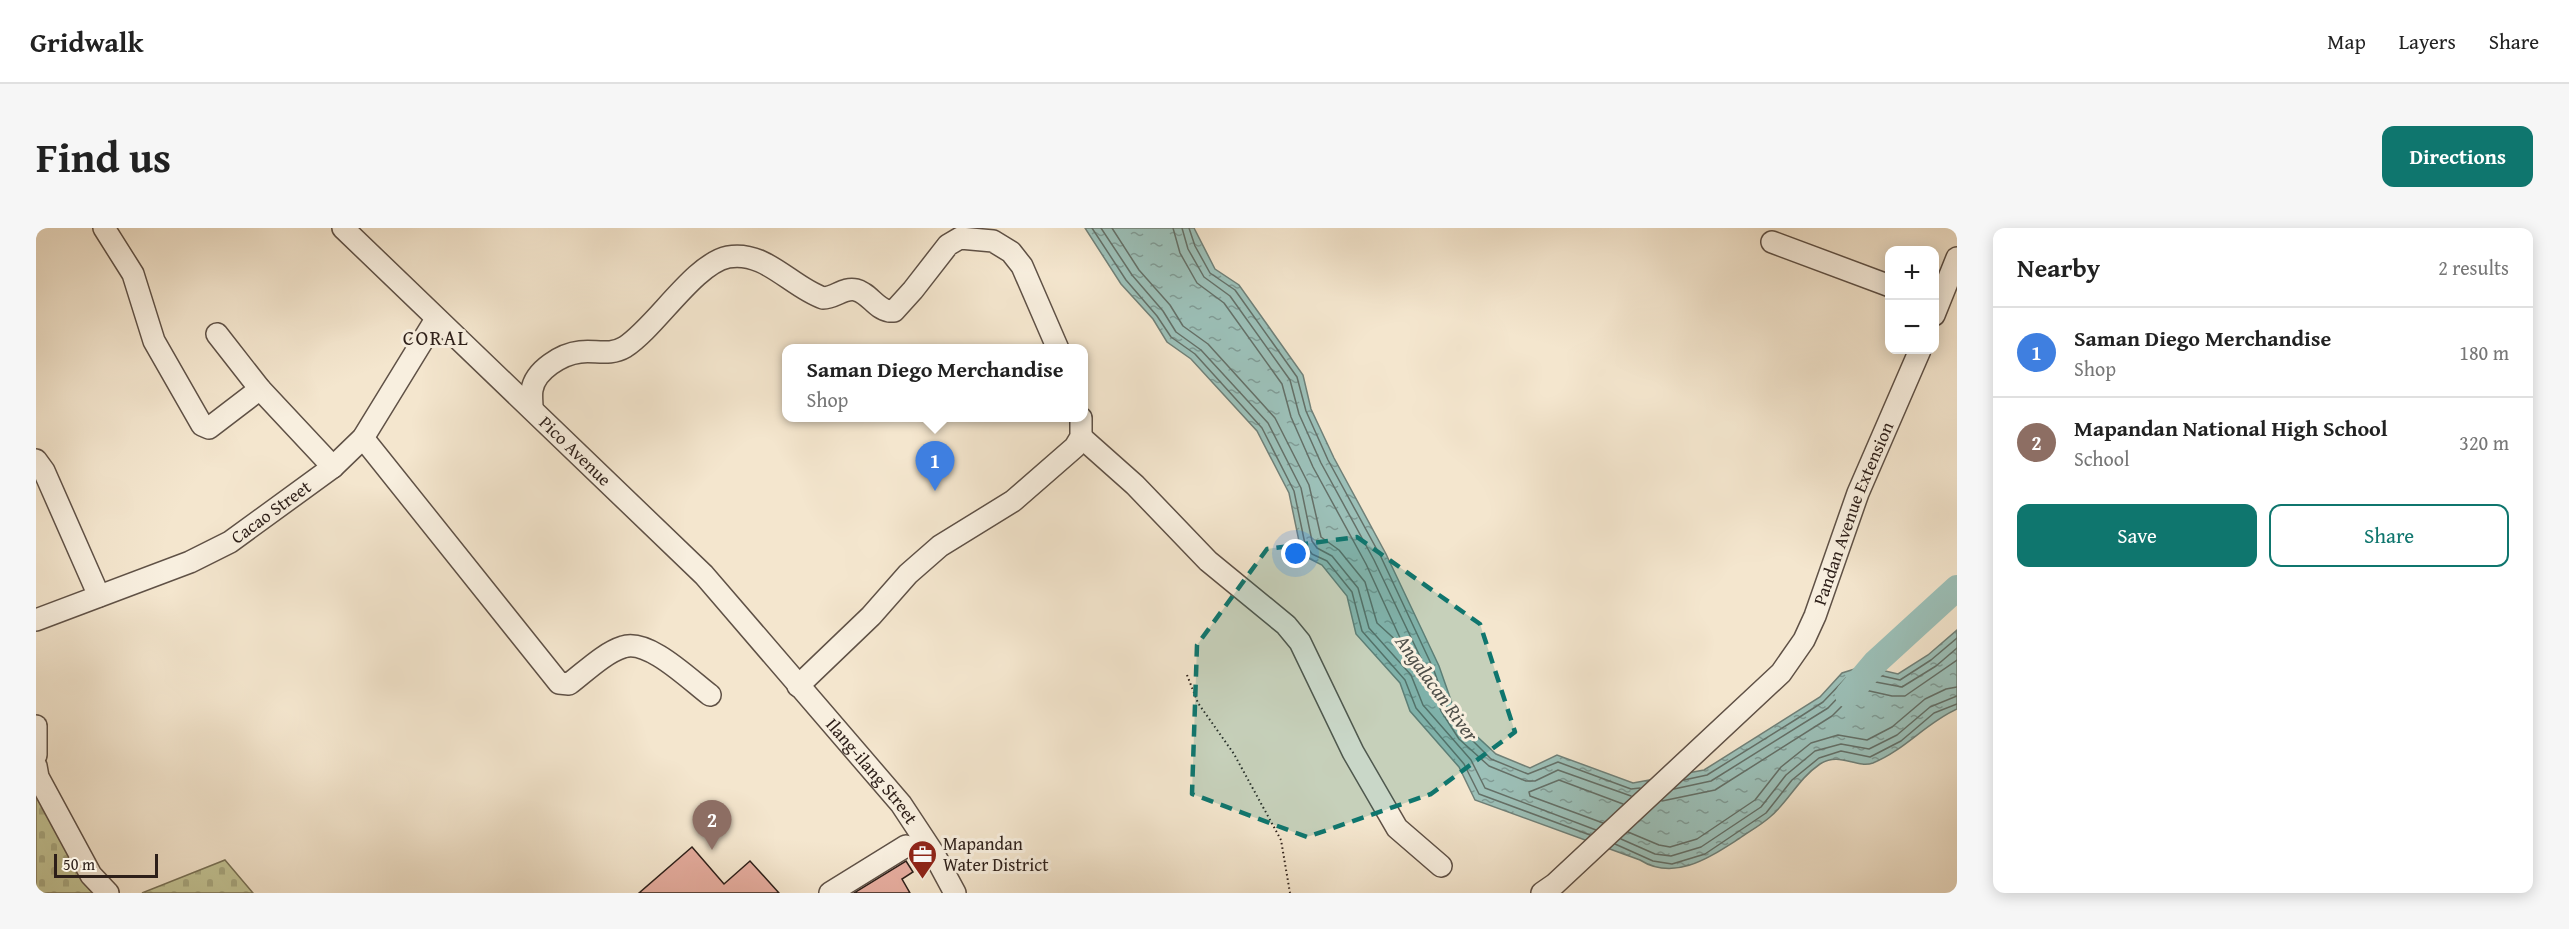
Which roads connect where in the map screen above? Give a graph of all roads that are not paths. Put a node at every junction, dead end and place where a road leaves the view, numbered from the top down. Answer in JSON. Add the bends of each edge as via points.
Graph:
{"nodes":[{"id":1,"x":104,"y":228,"type":"edge"},
{"id":2,"x":343,"y":228,"type":"edge"},
{"id":3,"x":1773,"y":242,"type":"dead end"},
{"id":4,"x":1957,"y":258,"type":"edge"},
{"id":5,"x":1885,"y":284,"type":"edge"},
{"id":6,"x":1939,"y":300,"type":"edge"},
{"id":7,"x":436,"y":319,"type":"junction"},
{"id":8,"x":217,"y":334,"type":"dead end"},
{"id":9,"x":1056,"y":344,"type":"edge"},
{"id":10,"x":1918,"y":354,"type":"edge"},
{"id":11,"x":260,"y":388,"type":"junction"},
{"id":12,"x":532,"y":408,"type":"junction"},
{"id":13,"x":1081,"y":427,"type":"edge"},
{"id":14,"x":363,"y":438,"type":"junction"},
{"id":15,"x":36,"y":460,"type":"edge"},
{"id":16,"x":333,"y":467,"type":"junction"},
{"id":17,"x":99,"y":596,"type":"junction"},
{"id":18,"x":36,"y":620,"type":"edge"},
{"id":19,"x":798,"y":686,"type":"junction"},
{"id":20,"x":710,"y":695,"type":"dead end"},
{"id":21,"x":36,"y":726,"type":"edge"},
{"id":22,"x":36,"y":754,"type":"edge"},
{"id":23,"x":36,"y":766,"type":"edge"},
{"id":24,"x":934,"y":854,"type":"junction"},
{"id":25,"x":1442,"y":866,"type":"dead end"},
{"id":26,"x":1549,"y":889,"type":"edge"},
{"id":27,"x":108,"y":893,"type":"edge"},
{"id":28,"x":830,"y":893,"type":"edge"},
{"id":29,"x":955,"y":893,"type":"edge"}],
"edges":[{"from":1,"to":11,"type":"street","via":[[133,274],[154,341],[202,425],[209,428]]},
{"from":2,"to":7,"type":"street","name":"Pico Avenue"},
{"from":3,"to":5,"type":"street"},
{"from":4,"to":6,"type":"street"},
{"from":7,"to":12,"type":"street","name":"Pico Avenue"},
{"from":7,"to":14,"type":"street","name":"Cacao Street"},
{"from":8,"to":11,"type":"street"},
{"from":9,"to":12,"type":"street","via":[[1022,266],[1011,252],[993,241],[960,238],[948,245],[913,290],[889,311],[859,291],[823,298],[775,268],[730,256],[704,269],[626,346],[608,353],[581,352],[553,362],[534,382]]},
{"from":10,"to":26,"type":"street","name":"Pandan Avenue Extension","via":[[1858,493],[1804,640],[1781,673]]},
{"from":11,"to":16,"type":"street"},
{"from":12,"to":19,"type":"street","name":"Pico Avenue","via":[[704,575]]},
{"from":13,"to":19,"type":"street","via":[[1076,447],[1013,501],[940,546]]},
{"from":13,"to":25,"type":"street","via":[[1208,561],[1300,642],[1353,752],[1397,828]]},
{"from":14,"to":16,"type":"street","name":"Cacao Street"},
{"from":14,"to":20,"type":"street","via":[[559,683],[569,684],[621,647],[635,645],[653,652]]},
{"from":15,"to":17,"type":"street"},
{"from":16,"to":17,"type":"street","name":"Cacao Street","via":[[230,542],[190,562]]},
{"from":17,"to":18,"type":"street","name":"Cacao Street"},
{"from":19,"to":24,"type":"street","name":"Ilang-ilang Street","via":[[900,804]]},
{"from":21,"to":22,"type":"street"},
{"from":23,"to":27,"type":"street","via":[[38,777],[91,875]]},
{"from":24,"to":28,"type":"street","via":[[906,846]]},
{"from":24,"to":29,"type":"street","name":"Ilang-ilang Street"}]}
